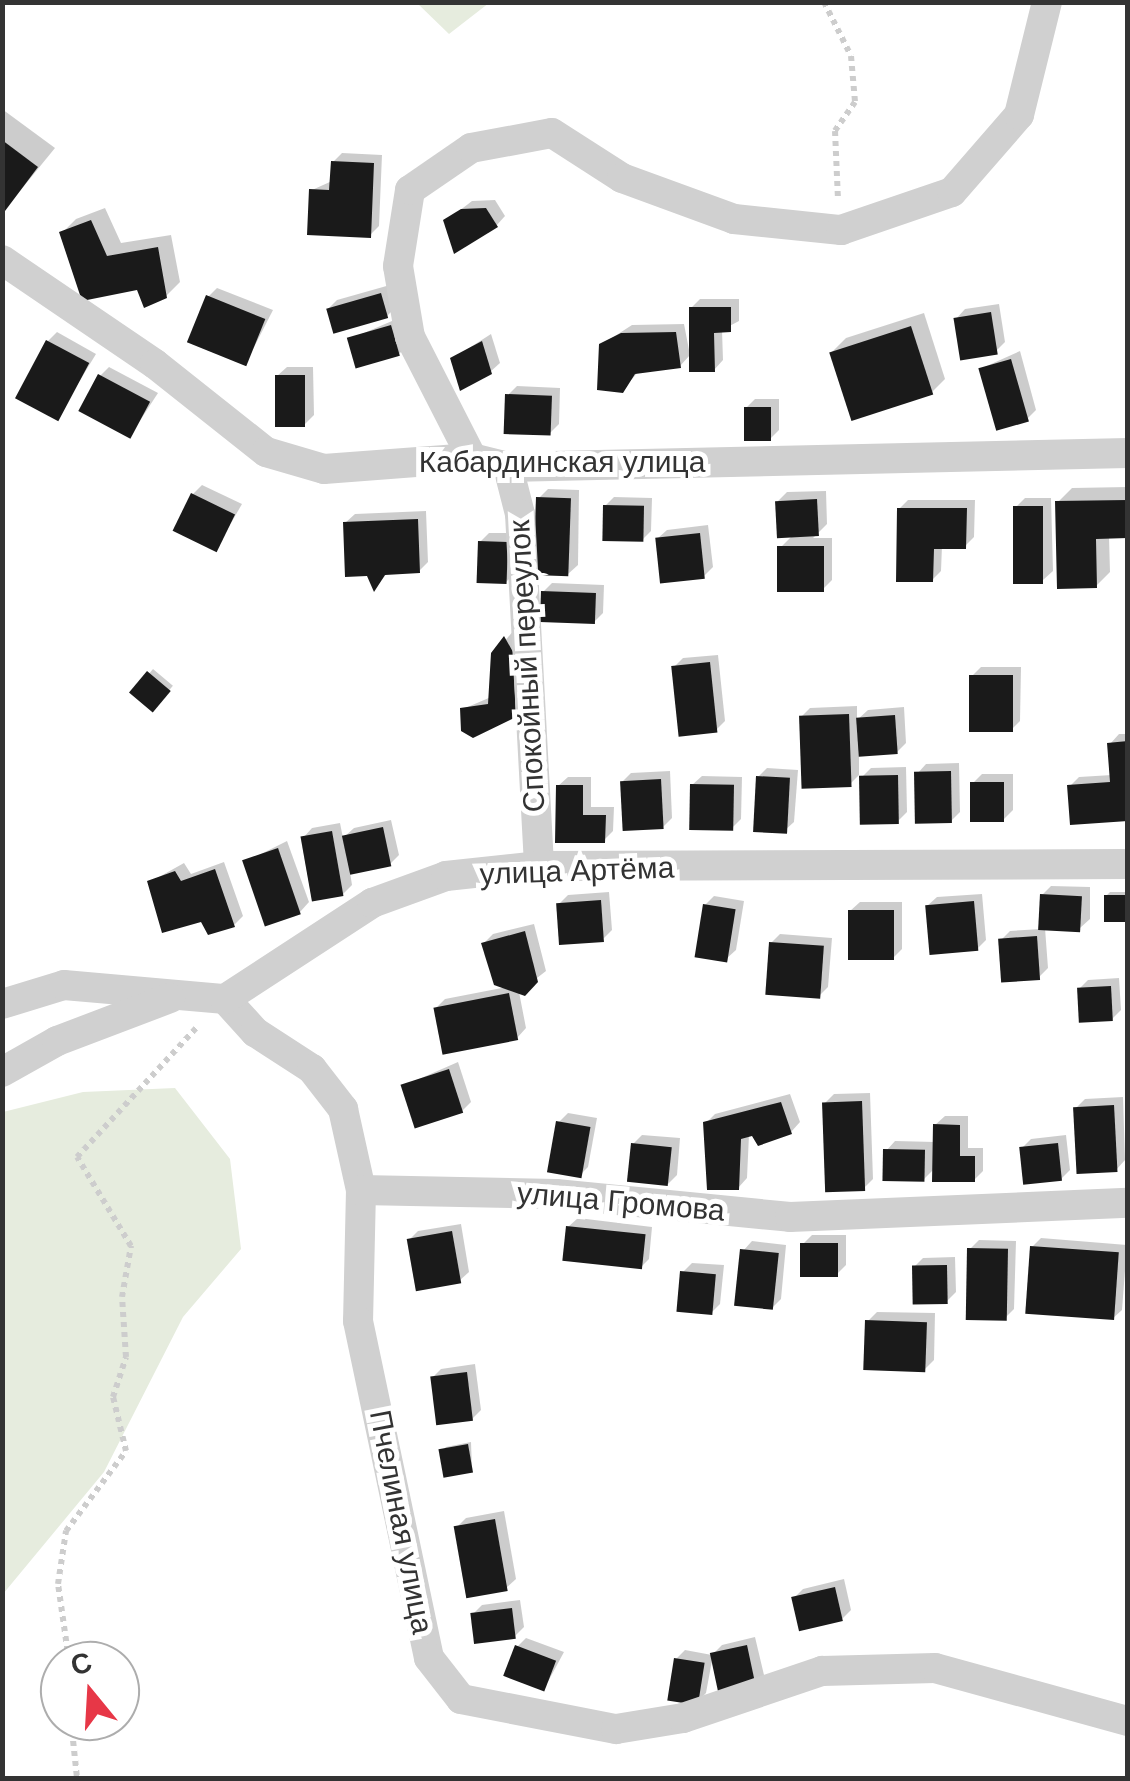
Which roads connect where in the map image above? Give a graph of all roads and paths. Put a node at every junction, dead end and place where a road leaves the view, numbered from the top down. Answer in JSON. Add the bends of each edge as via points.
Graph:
{"nodes":[{"id":1,"x":824,"y":2,"type":"edge"},
{"id":2,"x":1047,"y":2,"type":"edge"},
{"id":3,"x":841,"y":230,"type":"junction"},
{"id":4,"x":2,"y":260,"type":"edge"},
{"id":5,"x":1128,"y":453,"type":"edge"},
{"id":6,"x":472,"y":458,"type":"junction"},
{"id":7,"x":508,"y":467,"type":"junction"},
{"id":8,"x":1128,"y":864,"type":"edge"},
{"id":9,"x":538,"y":866,"type":"junction"},
{"id":10,"x":177,"y":995,"type":"junction"},
{"id":11,"x":223,"y":998,"type":"junction"},
{"id":12,"x":2,"y":1004,"type":"edge"},
{"id":13,"x":2,"y":1072,"type":"edge"},
{"id":14,"x":361,"y":1190,"type":"junction"},
{"id":15,"x":1128,"y":1203,"type":"edge"},
{"id":16,"x":66,"y":1641,"type":"edge"},
{"id":17,"x":1128,"y":1721,"type":"edge"},
{"id":18,"x":73,"y":1741,"type":"edge"},
{"id":19,"x":77,"y":1778,"type":"edge"}],
"edges":[{"from":1,"to":3,"type":"path","via":[[850,56],[855,102],[835,131]]},
{"from":2,"to":3,"type":"street","via":[[1019,115],[952,192]]},
{"from":3,"to":6,"type":"street","via":[[734,218],[622,178],[552,133],[472,148],[410,190],[398,266],[410,337]]},
{"from":4,"to":6,"type":"street","name":"Кабардинская улица","via":[[154,364],[266,452],[324,469]]},
{"from":5,"to":7,"type":"street","name":"Кабардинская улица"},
{"from":6,"to":7,"type":"street","name":"Кабардинская улица"},
{"from":7,"to":9,"type":"street","name":"Спокойный переулок","via":[[520,514]]},
{"from":8,"to":9,"type":"street","name":"улица Артёма"},
{"from":9,"to":11,"type":"street","name":"улица Артёма","via":[[446,876],[372,903]]},
{"from":10,"to":11,"type":"street"},
{"from":10,"to":12,"type":"street","via":[[64,986]]},
{"from":10,"to":13,"type":"street","via":[[57,1041]]},
{"from":11,"to":14,"type":"street","via":[[256,1032],[312,1069],[343,1109]]},
{"from":11,"to":16,"type":"path","via":[[76,1158],[131,1246],[122,1297],[126,1357],[113,1398],[126,1451],[66,1531],[58,1584]]},
{"from":14,"to":15,"type":"street","name":"улица Громова","via":[[556,1194],[790,1216]]},
{"from":14,"to":17,"type":"street","name":"Пчелиная улица","via":[[358,1321],[429,1658],[461,1699],[616,1728],[684,1718],[822,1671],[935,1668]]},
{"from":18,"to":19,"type":"path"}]}
